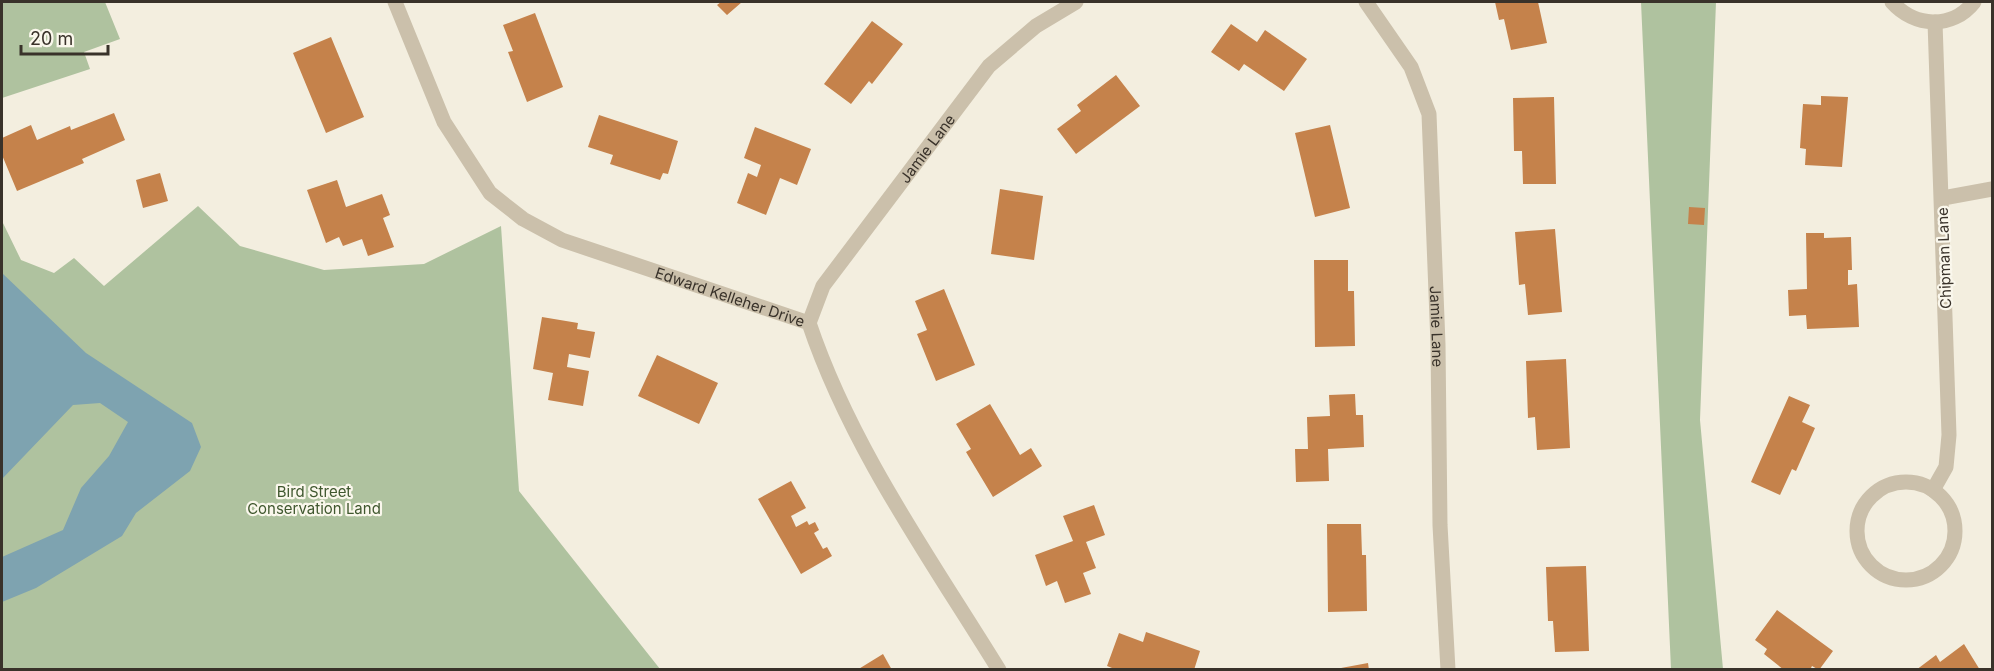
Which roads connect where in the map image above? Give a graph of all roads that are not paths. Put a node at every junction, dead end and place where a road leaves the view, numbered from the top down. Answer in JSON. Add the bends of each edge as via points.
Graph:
{"nodes":[{"id":1,"x":395,"y":2,"type":"edge"},
{"id":2,"x":1076,"y":2,"type":"edge"},
{"id":3,"x":1366,"y":2,"type":"edge"},
{"id":4,"x":1892,"y":2,"type":"edge"},
{"id":5,"x":1974,"y":2,"type":"edge"},
{"id":6,"x":1935,"y":22,"type":"junction"},
{"id":7,"x":1992,"y":189,"type":"edge"},
{"id":8,"x":1943,"y":198,"type":"junction"},
{"id":9,"x":809,"y":323,"type":"junction"},
{"id":10,"x":1933,"y":490,"type":"junction"},
{"id":11,"x":999,"y":669,"type":"edge"},
{"id":12,"x":1448,"y":669,"type":"edge"}],
"edges":[{"from":1,"to":9,"type":"street","name":"Edward Kelleher Drive","via":[[448,129],[490,193],[523,219],[562,240]]},
{"from":2,"to":9,"type":"street","name":"Jamie Lane","via":[[1036,26],[989,66],[823,286]]},
{"from":3,"to":12,"type":"street","name":"Jamie Lane","via":[[1412,67],[1429,114],[1440,525]]},
{"from":4,"to":6,"type":"street","via":[[1915,19]]},
{"from":5,"to":6,"type":"street","via":[[1954,18]]},
{"from":6,"to":8,"type":"street","name":"Chipman Lane"},
{"from":7,"to":8,"type":"street"},
{"from":8,"to":10,"type":"street","name":"Chipman Lane","via":[[1949,435],[1946,467]]},
{"from":9,"to":11,"type":"street","name":"Edward Kelleher Drive","via":[[822,360],[882,482]]},
{"from":10,"to":10,"type":"street","via":[[1915,483],[1896,483],[1878,491],[1865,504],[1858,522],[1858,541],[1866,559],[1880,572],[1898,579],[1917,579],[1934,571],[1948,557],[1955,539],[1954,520],[1946,503]]}]}
